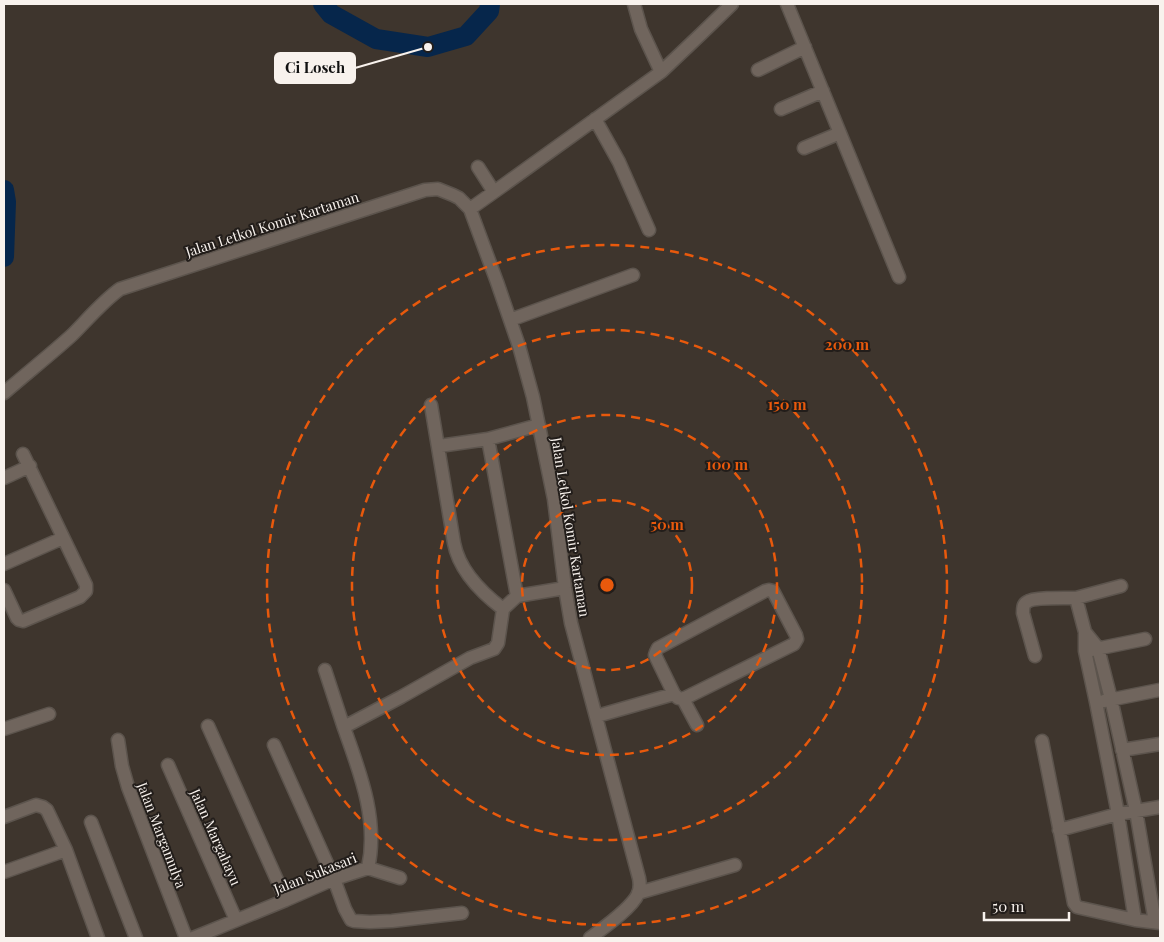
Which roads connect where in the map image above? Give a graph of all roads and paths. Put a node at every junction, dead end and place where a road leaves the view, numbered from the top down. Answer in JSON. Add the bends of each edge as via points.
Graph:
{"nodes":[{"id":1,"x":634,"y":4,"type":"edge"},
{"id":2,"x":732,"y":4,"type":"edge"},
{"id":3,"x":787,"y":4,"type":"edge"},
{"id":4,"x":805,"y":47,"type":"junction"},
{"id":5,"x":758,"y":70,"type":"dead end"},
{"id":6,"x":661,"y":72,"type":"junction"},
{"id":7,"x":823,"y":91,"type":"junction"},
{"id":8,"x":781,"y":109,"type":"dead end"},
{"id":9,"x":595,"y":119,"type":"junction"},
{"id":10,"x":840,"y":133,"type":"junction"},
{"id":11,"x":804,"y":148,"type":"dead end"},
{"id":12,"x":478,"y":167,"type":"dead end"},
{"id":13,"x":494,"y":192,"type":"junction"},
{"id":14,"x":470,"y":209,"type":"junction"},
{"id":15,"x":649,"y":230,"type":"dead end"},
{"id":16,"x":633,"y":275,"type":"dead end"},
{"id":17,"x":899,"y":277,"type":"dead end"},
{"id":18,"x":510,"y":320,"type":"junction"},
{"id":19,"x":4,"y":392,"type":"edge"},
{"id":20,"x":431,"y":405,"type":"dead end"},
{"id":21,"x":539,"y":425,"type":"junction"},
{"id":22,"x":488,"y":439,"type":"junction"},
{"id":23,"x":439,"y":446,"type":"junction"},
{"id":24,"x":23,"y":454,"type":"dead end"},
{"id":25,"x":30,"y":466,"type":"junction"},
{"id":26,"x":4,"y":478,"type":"edge"},
{"id":27,"x":63,"y":538,"type":"junction"},
{"id":28,"x":4,"y":564,"type":"edge"},
{"id":29,"x":1121,"y":586,"type":"dead end"},
{"id":30,"x":565,"y":588,"type":"junction"},
{"id":31,"x":4,"y":590,"type":"edge"},
{"id":32,"x":517,"y":596,"type":"junction"},
{"id":33,"x":1076,"y":598,"type":"junction"},
{"id":34,"x":503,"y":609,"type":"junction"},
{"id":35,"x":1086,"y":632,"type":"junction"},
{"id":36,"x":1145,"y":639,"type":"dead end"},
{"id":37,"x":1098,"y":648,"type":"junction"},
{"id":38,"x":1085,"y":651,"type":"junction"},
{"id":39,"x":1035,"y":656,"type":"dead end"},
{"id":40,"x":325,"y":670,"type":"dead end"},
{"id":41,"x":1159,"y":690,"type":"edge"},
{"id":42,"x":678,"y":697,"type":"junction"},
{"id":43,"x":1111,"y":699,"type":"junction"},
{"id":44,"x":1096,"y":702,"type":"junction"},
{"id":45,"x":49,"y":714,"type":"dead end"},
{"id":46,"x":596,"y":716,"type":"junction"},
{"id":47,"x":697,"y":725,"type":"dead end"},
{"id":48,"x":208,"y":726,"type":"dead end"},
{"id":49,"x":344,"y":727,"type":"junction"},
{"id":50,"x":4,"y":729,"type":"edge"},
{"id":51,"x":118,"y":740,"type":"dead end"},
{"id":52,"x":1042,"y":741,"type":"dead end"},
{"id":53,"x":1160,"y":744,"type":"edge"},
{"id":54,"x":274,"y":745,"type":"dead end"},
{"id":55,"x":1122,"y":750,"type":"junction"},
{"id":56,"x":168,"y":766,"type":"dead end"},
{"id":57,"x":1160,"y":806,"type":"edge"},
{"id":58,"x":1136,"y":811,"type":"junction"},
{"id":59,"x":1118,"y":814,"type":"junction"},
{"id":60,"x":4,"y":817,"type":"edge"},
{"id":61,"x":91,"y":822,"type":"dead end"},
{"id":62,"x":1059,"y":830,"type":"junction"},
{"id":63,"x":66,"y":850,"type":"junction"},
{"id":64,"x":735,"y":865,"type":"dead end"},
{"id":65,"x":368,"y":868,"type":"junction"},
{"id":66,"x":4,"y":872,"type":"edge"},
{"id":67,"x":400,"y":878,"type":"dead end"},
{"id":68,"x":334,"y":879,"type":"junction"},
{"id":69,"x":638,"y":893,"type":"junction"},
{"id":70,"x":286,"y":900,"type":"junction"},
{"id":71,"x":462,"y":913,"type":"dead end"},
{"id":72,"x":236,"y":920,"type":"junction"},
{"id":73,"x":1135,"y":920,"type":"junction"},
{"id":74,"x":1158,"y":923,"type":"edge"},
{"id":75,"x":200,"y":937,"type":"edge"},
{"id":76,"x":98,"y":938,"type":"edge"},
{"id":77,"x":136,"y":938,"type":"edge"},
{"id":78,"x":186,"y":938,"type":"edge"},
{"id":79,"x":590,"y":938,"type":"edge"}],
"edges":[{"from":1,"to":6,"type":"street","via":[[641,29]]},
{"from":2,"to":6,"type":"street"},
{"from":3,"to":4,"type":"street"},
{"from":4,"to":5,"type":"street"},
{"from":4,"to":7,"type":"street"},
{"from":6,"to":9,"type":"street"},
{"from":7,"to":8,"type":"street"},
{"from":7,"to":10,"type":"street"},
{"from":9,"to":13,"type":"street"},
{"from":9,"to":15,"type":"street","via":[[619,162]]},
{"from":10,"to":11,"type":"street"},
{"from":10,"to":17,"type":"street"},
{"from":12,"to":13,"type":"street"},
{"from":13,"to":14,"type":"street"},
{"from":14,"to":18,"type":"street","name":"Jalan Letkol Komir Kartaman"},
{"from":14,"to":19,"type":"street","name":"Jalan Letkol Komir Kartaman","via":[[453,194],[438,189],[425,190],[120,289]]},
{"from":16,"to":18,"type":"street"},
{"from":18,"to":21,"type":"street","name":"Jalan Letkol Komir Kartaman"},
{"from":20,"to":23,"type":"street"},
{"from":21,"to":22,"type":"street"},
{"from":21,"to":30,"type":"street","name":"Jalan Letkol Komir Kartaman","via":[[554,499]]},
{"from":22,"to":23,"type":"street"},
{"from":22,"to":32,"type":"street"},
{"from":23,"to":34,"type":"street","via":[[454,543],[460,562]]},
{"from":24,"to":25,"type":"street"},
{"from":25,"to":26,"type":"street"},
{"from":25,"to":27,"type":"street"},
{"from":27,"to":28,"type":"street"},
{"from":27,"to":31,"type":"street","via":[[86,586],[83,595],[23,621],[18,619]]},
{"from":29,"to":33,"type":"street"},
{"from":30,"to":32,"type":"street"},
{"from":30,"to":46,"type":"street","name":"Jalan Letkol Komir Kartaman","via":[[575,640]]},
{"from":32,"to":34,"type":"street"},
{"from":33,"to":35,"type":"street"},
{"from":33,"to":39,"type":"street","via":[[1030,600],[1025,604],[1023,613]]},
{"from":34,"to":49,"type":"street","via":[[498,643],[494,649],[470,658]]},
{"from":35,"to":37,"type":"street"},
{"from":35,"to":38,"type":"street"},
{"from":36,"to":37,"type":"street"},
{"from":37,"to":38,"type":"street"},
{"from":37,"to":43,"type":"street"},
{"from":38,"to":44,"type":"street"},
{"from":40,"to":49,"type":"street","name":"Jalan Sukasari"},
{"from":41,"to":43,"type":"street"},
{"from":42,"to":42,"type":"street","via":[[656,656],[658,648],[765,591],[773,591],[796,635],[794,644]]},
{"from":42,"to":46,"type":"street"},
{"from":42,"to":47,"type":"street"},
{"from":43,"to":44,"type":"street"},
{"from":43,"to":55,"type":"street"},
{"from":44,"to":59,"type":"street"},
{"from":45,"to":50,"type":"street"},
{"from":46,"to":69,"type":"street","name":"Jalan Letkol Komir Kartaman","via":[[638,872]]},
{"from":48,"to":70,"type":"street"},
{"from":49,"to":65,"type":"street","name":"Jalan Sukasari","via":[[368,808],[371,846]]},
{"from":51,"to":78,"type":"street","name":"Jalan Margamulya","via":[[128,787]]},
{"from":52,"to":62,"type":"street"},
{"from":53,"to":55,"type":"street"},
{"from":54,"to":68,"type":"street"},
{"from":55,"to":58,"type":"street"},
{"from":56,"to":72,"type":"street","name":"Jalan Margahayu"},
{"from":57,"to":58,"type":"street"},
{"from":58,"to":59,"type":"street"},
{"from":58,"to":74,"type":"street"},
{"from":59,"to":62,"type":"street"},
{"from":59,"to":73,"type":"street"},
{"from":60,"to":63,"type":"street","via":[[33,806],[43,807]]},
{"from":61,"to":77,"type":"street"},
{"from":62,"to":73,"type":"street","via":[[1075,904]]},
{"from":63,"to":66,"type":"street"},
{"from":63,"to":76,"type":"street"},
{"from":64,"to":69,"type":"street"},
{"from":65,"to":67,"type":"street"},
{"from":65,"to":68,"type":"street","name":"Jalan Sukasari"},
{"from":68,"to":70,"type":"street","name":"Jalan Sukasari"},
{"from":68,"to":71,"type":"street","via":[[348,917],[354,921],[392,921]]},
{"from":69,"to":79,"type":"street","via":[[625,910]]},
{"from":70,"to":72,"type":"street","name":"Jalan Sukasari"},
{"from":72,"to":75,"type":"street","name":"Jalan Sukasari"},
{"from":73,"to":74,"type":"street"}]}
